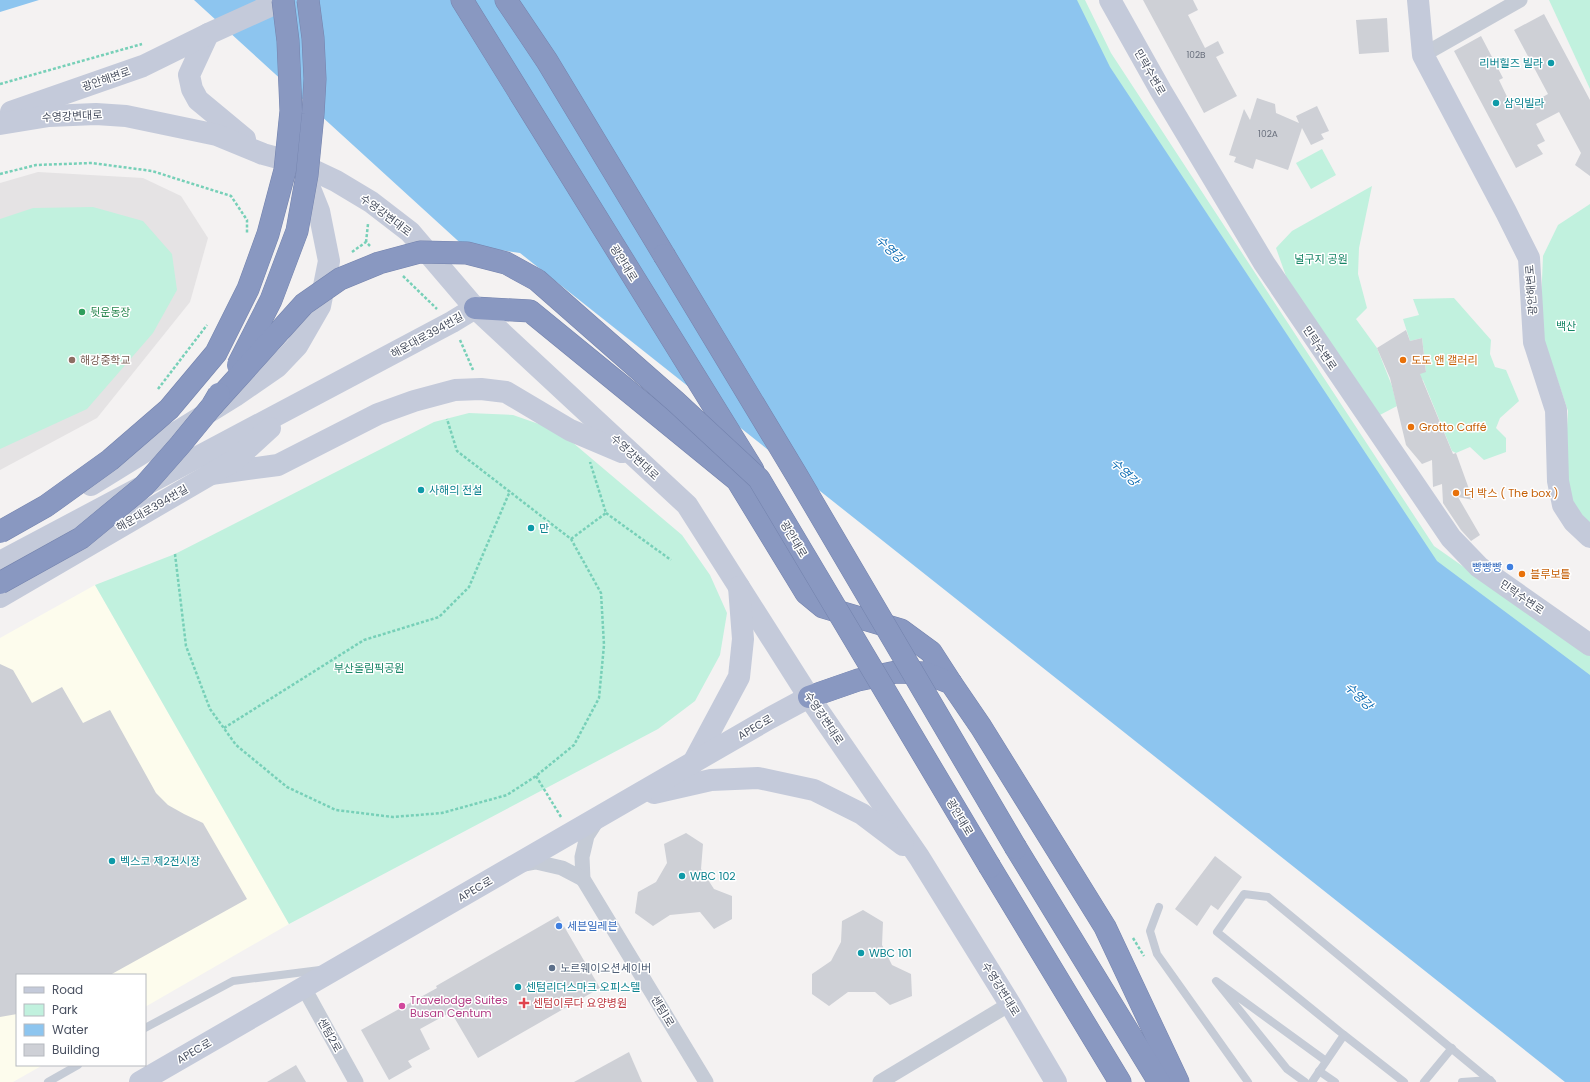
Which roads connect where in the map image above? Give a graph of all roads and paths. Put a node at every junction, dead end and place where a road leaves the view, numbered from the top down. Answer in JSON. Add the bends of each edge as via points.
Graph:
{"nodes":[{"id":1,"x":283,"y":0,"type":"edge"},
{"id":2,"x":308,"y":0,"type":"edge"},
{"id":3,"x":462,"y":0,"type":"edge"},
{"id":4,"x":506,"y":0,"type":"edge"},
{"id":5,"x":1110,"y":0,"type":"edge"},
{"id":6,"x":1418,"y":0,"type":"edge"},
{"id":7,"x":1520,"y":0,"type":"edge"},
{"id":8,"x":208,"y":34,"type":"junction"},
{"id":9,"x":143,"y":43,"type":"dead end"},
{"id":10,"x":1423,"y":55,"type":"junction"},
{"id":11,"x":0,"y":84,"type":"edge"},
{"id":12,"x":0,"y":116,"type":"edge"},
{"id":13,"x":0,"y":124,"type":"edge"},
{"id":14,"x":263,"y":154,"type":"junction"},
{"id":15,"x":300,"y":164,"type":"junction"},
{"id":16,"x":0,"y":174,"type":"edge"},
{"id":17,"x":246,"y":239,"type":"dead end"},
{"id":18,"x":372,"y":247,"type":"dead end"},
{"id":19,"x":349,"y":254,"type":"dead end"},
{"id":20,"x":400,"y":274,"type":"dead end"},
{"id":21,"x":475,"y":308,"type":"junction"},
{"id":22,"x":452,"y":322,"type":"junction"},
{"id":23,"x":208,"y":323,"type":"dead end"},
{"id":24,"x":481,"y":389,"type":"junction"},
{"id":25,"x":156,"y":393,"type":"dead end"},
{"id":26,"x":212,"y":406,"type":"junction"},
{"id":27,"x":295,"y":406,"type":"junction"},
{"id":28,"x":447,"y":419,"type":"dead end"},
{"id":29,"x":636,"y":457,"type":"junction"},
{"id":30,"x":590,"y":462,"type":"dead end"},
{"id":31,"x":211,"y":474,"type":"junction"},
{"id":32,"x":759,"y":479,"type":"junction"},
{"id":33,"x":510,"y":491,"type":"junction"},
{"id":34,"x":61,"y":503,"type":"junction"},
{"id":35,"x":606,"y":513,"type":"junction"},
{"id":36,"x":0,"y":533,"type":"edge"},
{"id":37,"x":52,"y":534,"type":"junction"},
{"id":38,"x":0,"y":537,"type":"edge"},
{"id":39,"x":1590,"y":537,"type":"edge"},
{"id":40,"x":572,"y":539,"type":"junction"},
{"id":41,"x":175,"y":554,"type":"dead end"},
{"id":42,"x":671,"y":560,"type":"dead end"},
{"id":43,"x":0,"y":562,"type":"edge"},
{"id":44,"x":0,"y":582,"type":"edge"},
{"id":45,"x":739,"y":584,"type":"junction"},
{"id":46,"x":0,"y":597,"type":"edge"},
{"id":47,"x":1590,"y":645,"type":"edge"},
{"id":48,"x":951,"y":683,"type":"junction"},
{"id":49,"x":809,"y":697,"type":"junction"},
{"id":50,"x":224,"y":728,"type":"junction"},
{"id":51,"x":692,"y":764,"type":"junction"},
{"id":52,"x":536,"y":776,"type":"junction"},
{"id":53,"x":634,"y":798,"type":"junction"},
{"id":54,"x":600,"y":817,"type":"junction"},
{"id":55,"x":571,"y":833,"type":"junction"},
{"id":56,"x":919,"y":858,"type":"junction"},
{"id":57,"x":516,"y":866,"type":"junction"},
{"id":58,"x":583,"y":879,"type":"junction"},
{"id":59,"x":1159,"y":907,"type":"dead end"},
{"id":60,"x":339,"y":968,"type":"junction"},
{"id":61,"x":304,"y":988,"type":"junction"},
{"id":62,"x":1010,"y":1004,"type":"junction"},
{"id":63,"x":146,"y":1027,"type":"edge"},
{"id":64,"x":1344,"y":1035,"type":"junction"},
{"id":65,"x":1452,"y":1048,"type":"junction"},
{"id":66,"x":1326,"y":1061,"type":"junction"},
{"id":67,"x":76,"y":1066,"type":"edge"},
{"id":68,"x":1319,"y":1071,"type":"junction"},
{"id":69,"x":1491,"y":1081,"type":"edge"},
{"id":70,"x":48,"y":1082,"type":"edge"},
{"id":71,"x":140,"y":1082,"type":"edge"},
{"id":72,"x":356,"y":1082,"type":"edge"},
{"id":73,"x":706,"y":1082,"type":"edge"},
{"id":74,"x":880,"y":1082,"type":"edge"},
{"id":75,"x":1056,"y":1082,"type":"edge"},
{"id":76,"x":1120,"y":1082,"type":"edge"},
{"id":77,"x":1159,"y":1082,"type":"edge"},
{"id":78,"x":1178,"y":1082,"type":"edge"},
{"id":79,"x":1248,"y":1082,"type":"edge"},
{"id":80,"x":1305,"y":1082,"type":"edge"},
{"id":81,"x":1312,"y":1082,"type":"edge"},
{"id":82,"x":1334,"y":1082,"type":"edge"},
{"id":83,"x":1404,"y":1082,"type":"edge"},
{"id":84,"x":1424,"y":1082,"type":"edge"},
{"id":85,"x":1462,"y":1082,"type":"edge"}],
"edges":[{"from":1,"to":8,"type":"main road","name":"광안해변로"},
{"from":1,"to":36,"type":"highway","bridge":true,"via":[[288,41],[291,111],[285,170],[268,234],[248,289],[216,353],[169,408],[110,460],[46,506]]},
{"from":2,"to":26,"type":"highway","bridge":true,"via":[[315,79],[307,175],[297,231],[271,300],[246,351]]},
{"from":3,"to":32,"type":"highway","name":"광안대로","bridge":true},
{"from":4,"to":77,"type":"highway","bridge":true,"via":[[546,61],[792,467],[1016,848]]},
{"from":5,"to":47,"type":"main road","name":"민락수변로","via":[[1264,263],[1451,538],[1479,567]]},
{"from":6,"to":10,"type":"main road","name":"광안해변로"},
{"from":7,"to":10,"type":"street"},
{"from":8,"to":12,"type":"main road","name":"광안해변로","via":[[143,66]]},
{"from":8,"to":14,"type":"main road","via":[[189,75],[192,89],[198,100]]},
{"from":9,"to":11,"type":"path"},
{"from":10,"to":39,"type":"main road","name":"광안해변로","via":[[1528,258],[1534,342],[1556,410],[1558,481],[1563,505],[1574,522]]},
{"from":13,"to":14,"type":"main road","name":"수영강변대로","via":[[57,116],[126,116],[217,135]]},
{"from":14,"to":15,"type":"main road","name":"수영강변대로"},
{"from":15,"to":21,"type":"main road","name":"수영강변대로","via":[[371,202],[410,232]]},
{"from":15,"to":34,"type":"main road","via":[[319,211],[329,261],[320,306],[297,346],[277,367],[235,396]]},
{"from":16,"to":17,"type":"path","via":[[36,165],[92,163],[152,171],[231,196],[247,220]]},
{"from":18,"to":19,"type":"path","via":[[366,242]]},
{"from":20,"to":22,"type":"path"},
{"from":21,"to":22,"type":"main road","name":"해운대로394번길"},
{"from":21,"to":29,"type":"main road","name":"수영강변대로"},
{"from":21,"to":48,"type":"highway","via":[[530,312],[737,480],[806,593],[823,607],[901,630],[931,652]]},
{"from":22,"to":24,"type":"path"},
{"from":22,"to":27,"type":"main road","name":"해운대로394번길"},
{"from":23,"to":25,"type":"path"},
{"from":24,"to":29,"type":"main road","via":[[506,392],[570,430]]},
{"from":24,"to":31,"type":"main road","via":[[455,390],[378,414],[278,465]]},
{"from":26,"to":32,"type":"highway","bridge":true,"via":[[304,304],[340,279],[379,263],[420,252],[467,253],[506,264],[537,280]]},
{"from":26,"to":44,"type":"highway","bridge":true,"via":[[144,486],[81,538]]},
{"from":27,"to":31,"type":"main road","name":"해운대로394번길","via":[[235,460]]},
{"from":27,"to":34,"type":"main road","name":"해운대로394번길"},
{"from":27,"to":37,"type":"main road","name":"해운대로394번길"},
{"from":28,"to":33,"type":"path","via":[[457,451]]},
{"from":29,"to":45,"type":"main road","name":"수영강변대로","via":[[687,506]]},
{"from":30,"to":35,"type":"path"},
{"from":31,"to":46,"type":"main road","name":"해운대로394번길"},
{"from":32,"to":76,"type":"highway","name":"광안대로","bridge":true},
{"from":33,"to":40,"type":"path"},
{"from":33,"to":50,"type":"path","via":[[469,587],[439,617],[364,640]]},
{"from":34,"to":36,"type":"main road","name":"해운대로394번길"},
{"from":35,"to":40,"type":"path"},
{"from":35,"to":42,"type":"path"},
{"from":37,"to":38,"type":"main road","name":"해운대로394번길"},
{"from":37,"to":43,"type":"main road","name":"해운대로394번길"},
{"from":40,"to":52,"type":"path","via":[[601,593],[604,646],[599,698],[574,745]]},
{"from":41,"to":50,"type":"path","via":[[186,646],[210,709]]},
{"from":45,"to":49,"type":"main road","name":"수영강변대로"},
{"from":45,"to":51,"type":"main road","via":[[743,639],[738,677]]},
{"from":48,"to":49,"type":"highway","via":[[925,673],[896,672],[858,680]]},
{"from":48,"to":78,"type":"highway","via":[[1105,927]]},
{"from":49,"to":51,"type":"main road","name":"APEC로"},
{"from":49,"to":56,"type":"main road","name":"수영강변대로"},
{"from":50,"to":52,"type":"path","via":[[236,745],[287,787],[336,810],[393,817],[442,813],[507,795]]},
{"from":51,"to":53,"type":"main road","name":"APEC로"},
{"from":52,"to":55,"type":"path"},
{"from":53,"to":54,"type":"main road","name":"APEC로"},
{"from":53,"to":56,"type":"main road","via":[[711,780],[772,780],[814,790],[862,814]]},
{"from":54,"to":55,"type":"main road","name":"APEC로"},
{"from":54,"to":58,"type":"street","via":[[587,836],[582,857]]},
{"from":55,"to":57,"type":"main road","name":"APEC로"},
{"from":56,"to":62,"type":"main road","name":"수영강변대로"},
{"from":57,"to":58,"type":"street","via":[[536,862],[562,868]]},
{"from":57,"to":60,"type":"main road","name":"APEC로"},
{"from":58,"to":73,"type":"street","name":"센텀1로"},
{"from":59,"to":79,"type":"lane","via":[[1150,931],[1157,954]]},
{"from":60,"to":61,"type":"main road","name":"APEC로"},
{"from":60,"to":63,"type":"lane","via":[[233,981]]},
{"from":61,"to":71,"type":"main road","name":"APEC로"},
{"from":61,"to":72,"type":"street","name":"센텀2로"},
{"from":62,"to":74,"type":"street"},
{"from":62,"to":75,"type":"main road","name":"수영강변대로"},
{"from":64,"to":65,"type":"lane","via":[[1217,932],[1244,894],[1268,897]]},
{"from":64,"to":66,"type":"lane"},
{"from":64,"to":83,"type":"lane"},
{"from":65,"to":69,"type":"lane"},
{"from":65,"to":84,"type":"lane"},
{"from":66,"to":68,"type":"lane"},
{"from":66,"to":80,"type":"lane","via":[[1216,981],[1287,1069]]},
{"from":67,"to":70,"type":"lane"},
{"from":68,"to":81,"type":"lane"},
{"from":68,"to":82,"type":"lane"},
{"from":69,"to":85,"type":"lane"}]}
